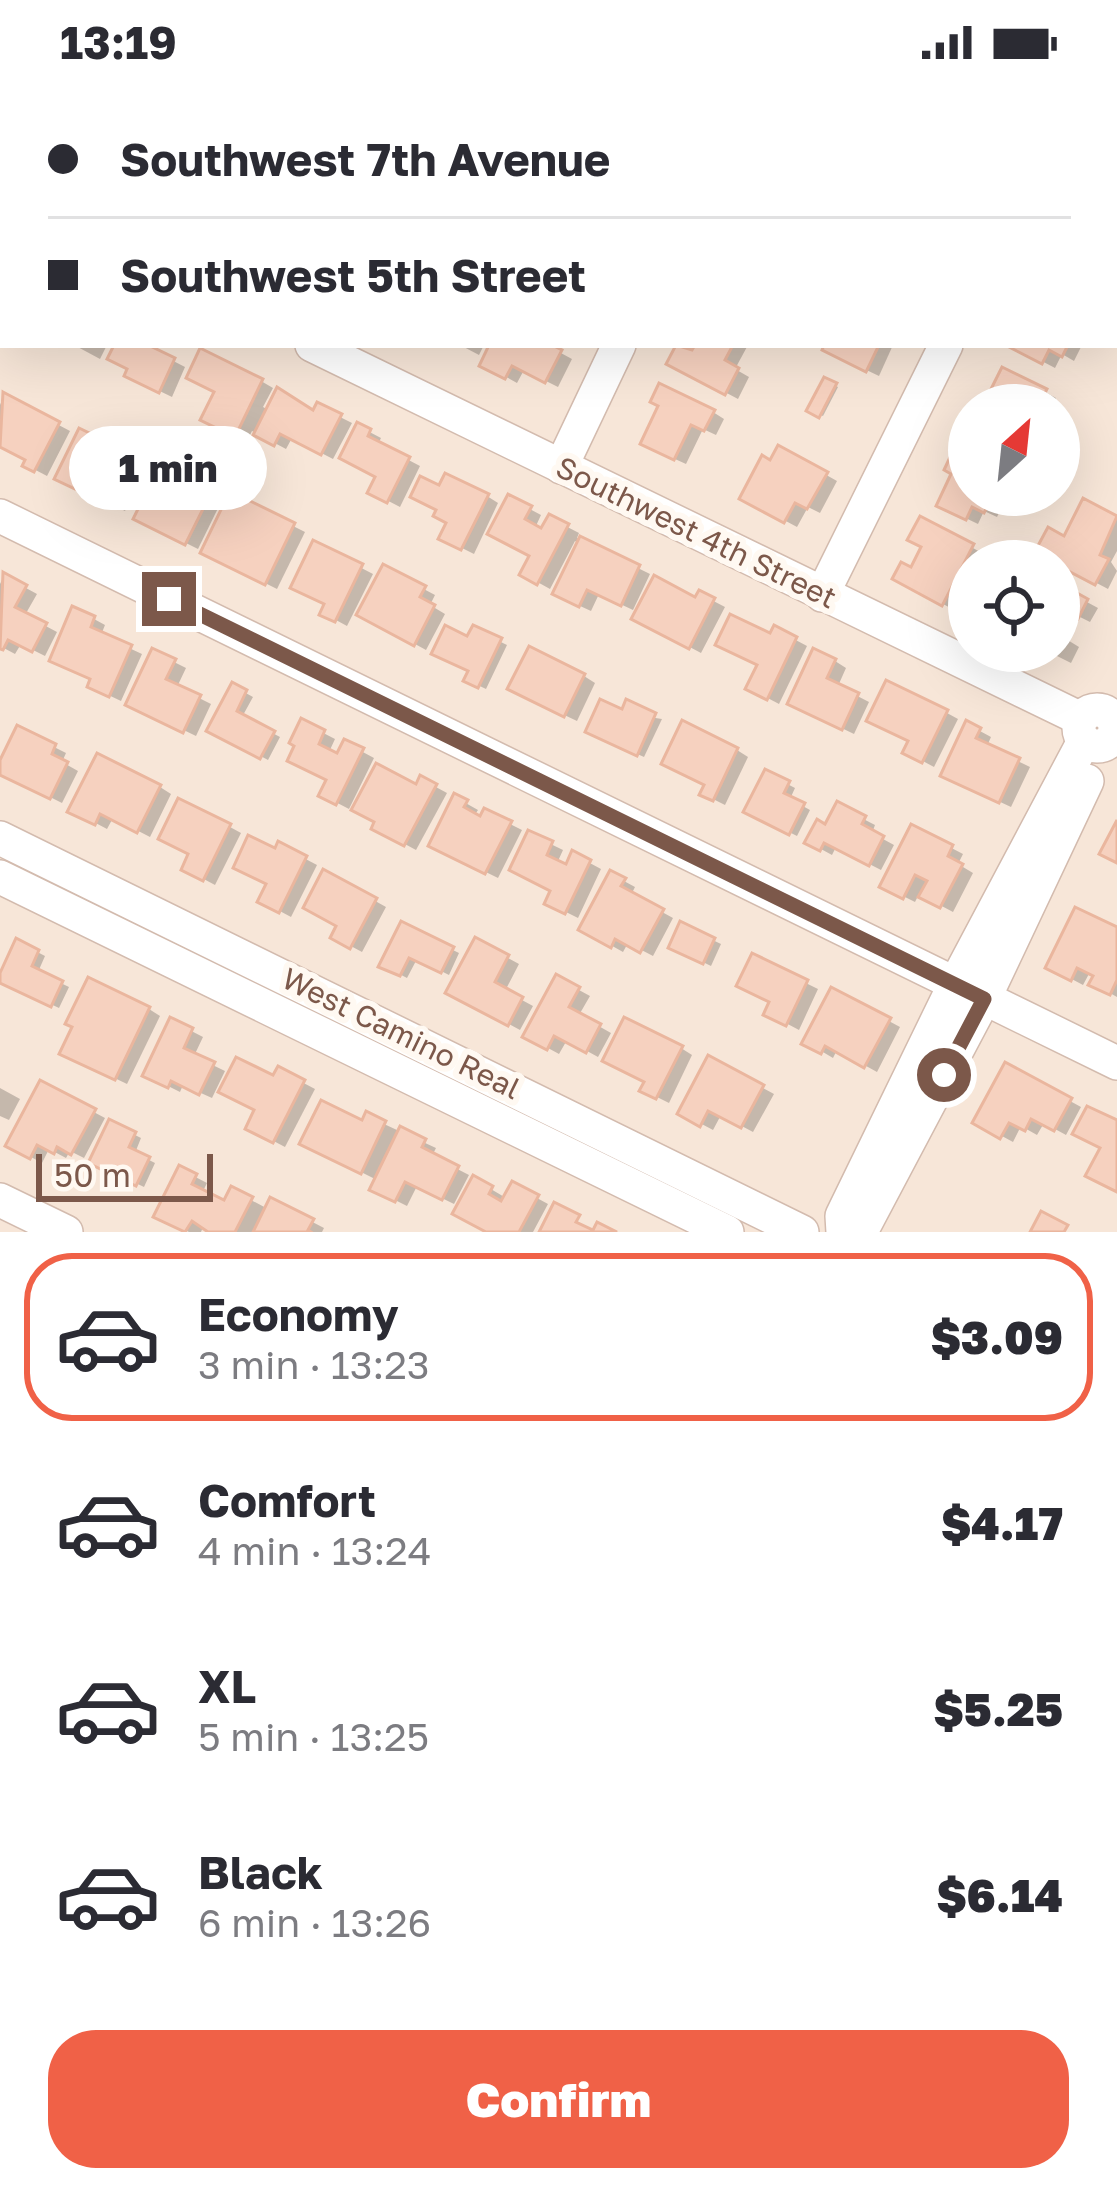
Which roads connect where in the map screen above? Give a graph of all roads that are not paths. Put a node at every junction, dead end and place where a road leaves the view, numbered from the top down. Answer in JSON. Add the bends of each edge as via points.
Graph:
{"nodes":[{"id":1,"x":318,"y":348,"type":"edge"},
{"id":2,"x":618,"y":348,"type":"edge"},
{"id":3,"x":945,"y":348,"type":"edge"},
{"id":4,"x":561,"y":467,"type":"junction"},
{"id":5,"x":0,"y":517,"type":"edge"},
{"id":6,"x":822,"y":595,"type":"junction"},
{"id":7,"x":1103,"y":726,"type":"edge"},
{"id":8,"x":0,"y":838,"type":"edge"},
{"id":9,"x":0,"y":877,"type":"edge"},
{"id":10,"x":243,"y":956,"type":"junction"},
{"id":11,"x":228,"y":988,"type":"junction"},
{"id":12,"x":969,"y":993,"type":"junction"},
{"id":13,"x":1117,"y":1064,"type":"edge"},
{"id":14,"x":0,"y":1200,"type":"edge"},
{"id":15,"x":66,"y":1232,"type":"edge"},
{"id":16,"x":727,"y":1232,"type":"edge"},
{"id":17,"x":802,"y":1232,"type":"edge"},
{"id":18,"x":843,"y":1232,"type":"edge"},
{"id":19,"x":856,"y":1232,"type":"edge"}],
"edges":[{"from":1,"to":4,"type":"street","name":"Southwest 4th Street"},
{"from":2,"to":4,"type":"street"},
{"from":3,"to":6,"type":"street"},
{"from":4,"to":6,"type":"street","name":"Southwest 4th Street"},
{"from":5,"to":12,"type":"street"},
{"from":6,"to":7,"type":"street","name":"Southwest 4th Street"},
{"from":7,"to":12,"type":"street"},
{"from":8,"to":10,"type":"street","name":"West Camino Real"},
{"from":9,"to":11,"type":"street","name":"West Camino Real"},
{"from":10,"to":11,"type":"street"},
{"from":10,"to":17,"type":"street","name":"West Camino Real"},
{"from":11,"to":16,"type":"street","name":"West Camino Real"},
{"from":12,"to":13,"type":"street"},
{"from":12,"to":18,"type":"street","via":[[842,1216]]},
{"from":12,"to":19,"type":"street"},
{"from":14,"to":15,"type":"street"}]}
